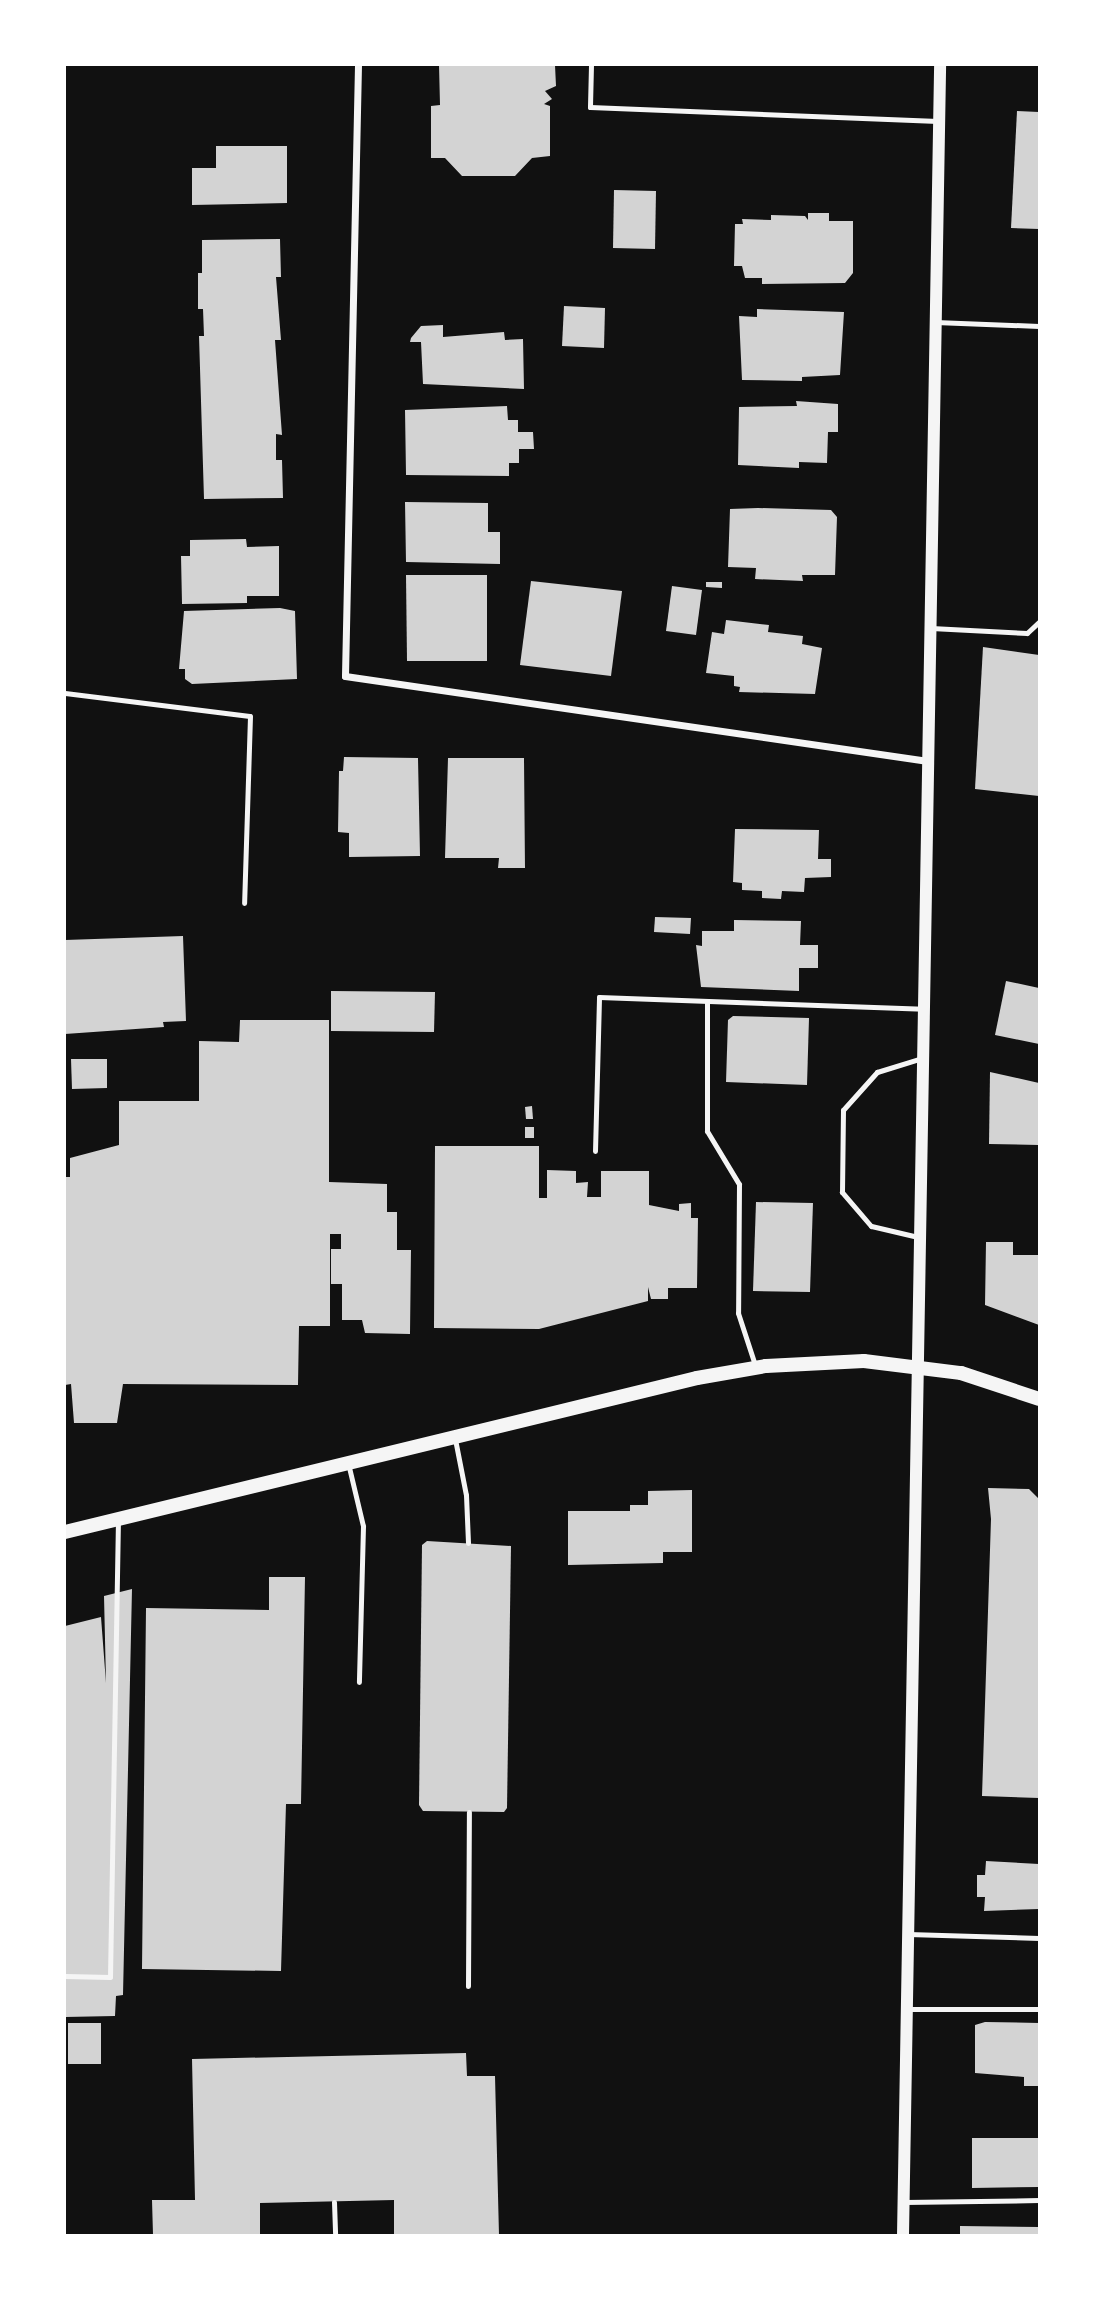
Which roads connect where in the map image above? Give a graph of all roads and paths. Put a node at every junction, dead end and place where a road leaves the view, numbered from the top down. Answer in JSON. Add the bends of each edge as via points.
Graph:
{"nodes":[{"id":1,"x":358,"y":65,"type":"edge"},
{"id":2,"x":591,"y":65,"type":"edge"},
{"id":3,"x":940,"y":65,"type":"edge"},
{"id":4,"x":938,"y":121,"type":"junction"},
{"id":5,"x":935,"y":322,"type":"junction"},
{"id":6,"x":1039,"y":326,"type":"edge"},
{"id":7,"x":1039,"y":622,"type":"edge"},
{"id":8,"x":930,"y":628,"type":"junction"},
{"id":9,"x":65,"y":693,"type":"edge"},
{"id":10,"x":928,"y":761,"type":"junction"},
{"id":11,"x":244,"y":903,"type":"dead end"},
{"id":12,"x":707,"y":1002,"type":"junction"},
{"id":13,"x":923,"y":1009,"type":"junction"},
{"id":14,"x":922,"y":1058,"type":"junction"},
{"id":15,"x":595,"y":1152,"type":"dead end"},
{"id":16,"x":918,"y":1237,"type":"junction"},
{"id":17,"x":915,"y":1367,"type":"junction"},
{"id":18,"x":756,"y":1368,"type":"junction"},
{"id":19,"x":1039,"y":1399,"type":"edge"},
{"id":20,"x":454,"y":1436,"type":"junction"},
{"id":21,"x":348,"y":1463,"type":"junction"},
{"id":22,"x":118,"y":1519,"type":"junction"},
{"id":23,"x":65,"y":1532,"type":"edge"},
{"id":24,"x":468,"y":1543,"type":"dead end"},
{"id":25,"x":359,"y":1682,"type":"dead end"},
{"id":26,"x":469,"y":1812,"type":"dead end"},
{"id":27,"x":908,"y":1934,"type":"junction"},
{"id":28,"x":1039,"y":1938,"type":"edge"},
{"id":29,"x":65,"y":1976,"type":"edge"},
{"id":30,"x":468,"y":1986,"type":"dead end"},
{"id":31,"x":906,"y":2009,"type":"junction"},
{"id":32,"x":1039,"y":2009,"type":"edge"},
{"id":33,"x":1039,"y":2200,"type":"edge"},
{"id":34,"x":334,"y":2202,"type":"dead end"},
{"id":35,"x":904,"y":2202,"type":"junction"},
{"id":36,"x":335,"y":2235,"type":"edge"},
{"id":37,"x":904,"y":2235,"type":"edge"}],
"edges":[{"from":1,"to":10,"type":"street","via":[[345,676]]},
{"from":2,"to":4,"type":"lane","via":[[590,107]]},
{"from":3,"to":4,"type":"street"},
{"from":4,"to":5,"type":"street"},
{"from":5,"to":6,"type":"lane"},
{"from":5,"to":8,"type":"street"},
{"from":7,"to":8,"type":"lane","via":[[1027,633]]},
{"from":8,"to":10,"type":"street"},
{"from":9,"to":11,"type":"lane","via":[[250,716]]},
{"from":10,"to":13,"type":"street"},
{"from":12,"to":13,"type":"lane"},
{"from":12,"to":15,"type":"lane","via":[[599,998]]},
{"from":12,"to":18,"type":"lane","via":[[708,1131],[739,1184],[738,1313]]},
{"from":13,"to":14,"type":"street"},
{"from":14,"to":16,"type":"street"},
{"from":14,"to":16,"type":"lane","via":[[877,1072],[844,1110],[842,1192],[871,1226]]},
{"from":16,"to":17,"type":"street"},
{"from":17,"to":18,"type":"main road","via":[[834,1360]]},
{"from":17,"to":19,"type":"main road","via":[[961,1373]]},
{"from":17,"to":27,"type":"street"},
{"from":18,"to":20,"type":"main road"},
{"from":20,"to":21,"type":"main road"},
{"from":20,"to":24,"type":"lane","via":[[466,1495]]},
{"from":21,"to":22,"type":"main road"},
{"from":21,"to":25,"type":"lane","via":[[363,1526]]},
{"from":22,"to":23,"type":"main road"},
{"from":22,"to":29,"type":"lane","via":[[110,1977]]},
{"from":26,"to":30,"type":"lane"},
{"from":27,"to":28,"type":"lane"},
{"from":27,"to":31,"type":"street"},
{"from":31,"to":32,"type":"lane"},
{"from":31,"to":35,"type":"street"},
{"from":33,"to":35,"type":"lane"},
{"from":34,"to":36,"type":"lane"},
{"from":35,"to":37,"type":"street"}]}
